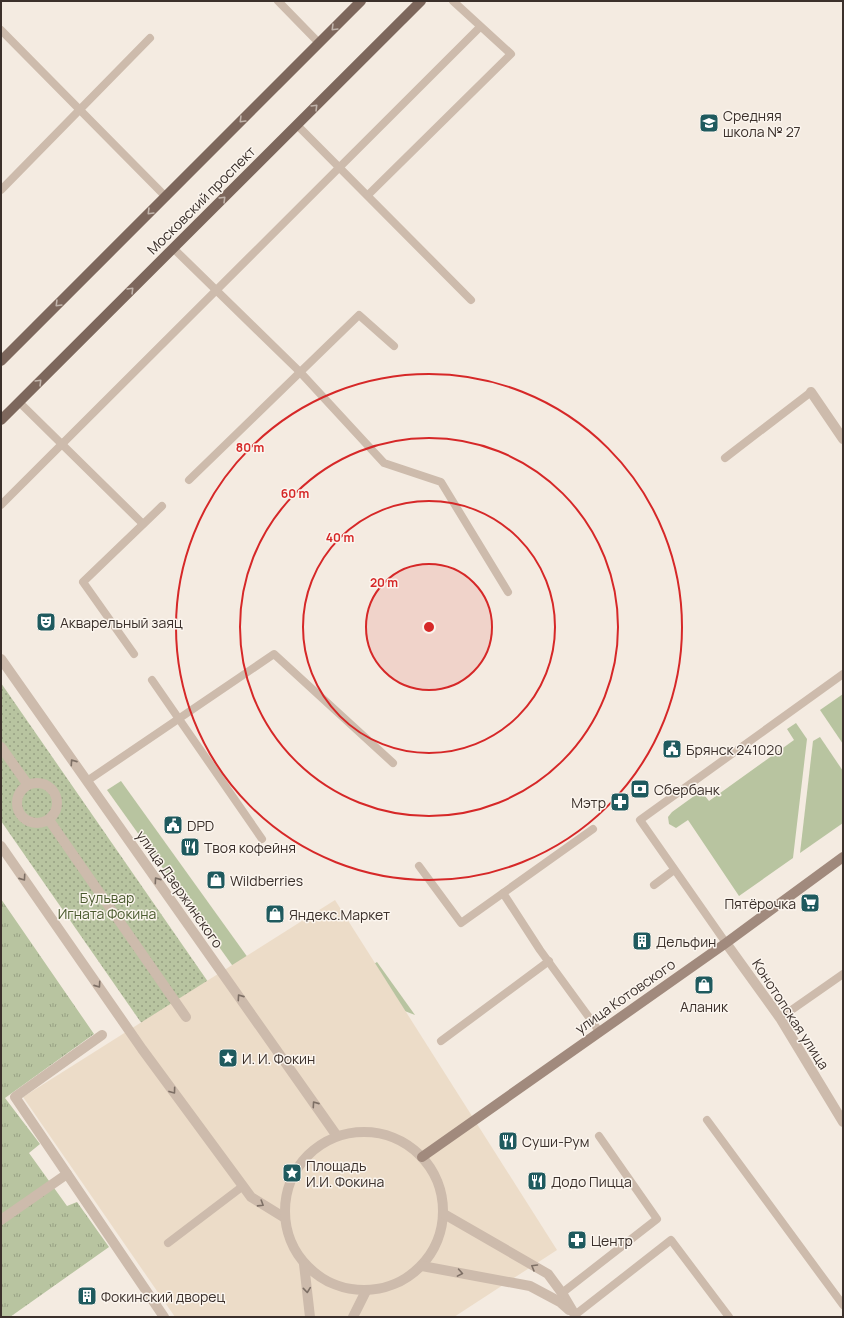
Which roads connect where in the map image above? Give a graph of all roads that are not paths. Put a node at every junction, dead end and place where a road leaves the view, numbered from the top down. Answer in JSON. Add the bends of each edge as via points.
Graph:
{"nodes":[{"id":1,"x":278,"y":1,"type":"edge"},
{"id":2,"x":421,"y":1,"type":"edge"},
{"id":3,"x":453,"y":1,"type":"edge"},
{"id":4,"x":356,"y":3,"type":"edge"},
{"id":5,"x":480,"y":27,"type":"junction"},
{"id":6,"x":1,"y":30,"type":"edge"},
{"id":7,"x":150,"y":38,"type":"dead end"},
{"id":8,"x":319,"y":43,"type":"junction"},
{"id":9,"x":80,"y":110,"type":"junction"},
{"id":10,"x":297,"y":125,"type":"junction"},
{"id":11,"x":340,"y":168,"type":"junction"},
{"id":12,"x":1,"y":190,"type":"edge"},
{"id":13,"x":368,"y":195,"type":"junction"},
{"id":14,"x":166,"y":196,"type":"junction"},
{"id":15,"x":173,"y":248,"type":"junction"},
{"id":16,"x":216,"y":291,"type":"junction"},
{"id":17,"x":472,"y":300,"type":"dead end"},
{"id":18,"x":394,"y":346,"type":"dead end"},
{"id":19,"x":1,"y":361,"type":"edge"},
{"id":20,"x":300,"y":372,"type":"junction"},
{"id":21,"x":811,"y":392,"type":"joint"},
{"id":22,"x":19,"y":402,"type":"junction"},
{"id":23,"x":1,"y":420,"type":"edge"},
{"id":24,"x":843,"y":439,"type":"edge"},
{"id":25,"x":62,"y":444,"type":"junction"},
{"id":26,"x":724,"y":458,"type":"dead end"},
{"id":27,"x":189,"y":480,"type":"dead end"},
{"id":28,"x":1,"y":505,"type":"edge"},
{"id":29,"x":162,"y":506,"type":"dead end"},
{"id":30,"x":143,"y":524,"type":"junction"},
{"id":31,"x":508,"y":592,"type":"dead end"},
{"id":32,"x":134,"y":654,"type":"dead end"},
{"id":33,"x":1,"y":659,"type":"edge"},
{"id":34,"x":843,"y":674,"type":"edge"},
{"id":35,"x":152,"y":680,"type":"dead end"},
{"id":36,"x":178,"y":719,"type":"junction"},
{"id":37,"x":1,"y":747,"type":"edge"},
{"id":38,"x":392,"y":763,"type":"dead end"},
{"id":39,"x":86,"y":781,"type":"junction"},
{"id":40,"x":28,"y":784,"type":"junction"},
{"id":41,"x":49,"y":820,"type":"junction"},
{"id":42,"x":593,"y":829,"type":"dead end"},
{"id":43,"x":262,"y":839,"type":"dead end"},
{"id":44,"x":1,"y":846,"type":"edge"},
{"id":45,"x":843,"y":857,"type":"edge"},
{"id":46,"x":419,"y":866,"type":"dead end"},
{"id":47,"x":674,"y":870,"type":"junction"},
{"id":48,"x":654,"y":885,"type":"dead end"},
{"id":49,"x":503,"y":893,"type":"junction"},
{"id":50,"x":726,"y":942,"type":"junction"},
{"id":51,"x":549,"y":961,"type":"junction"},
{"id":52,"x":843,"y":974,"type":"edge"},
{"id":53,"x":186,"y":1017,"type":"dead end"},
{"id":54,"x":780,"y":1018,"type":"junction"},
{"id":55,"x":599,"y":1031,"type":"junction"},
{"id":56,"x":102,"y":1035,"type":"dead end"},
{"id":57,"x":440,"y":1041,"type":"dead end"},
{"id":58,"x":707,"y":1120,"type":"dead end"},
{"id":59,"x":843,"y":1122,"type":"edge"},
{"id":60,"x":337,"y":1136,"type":"junction"},
{"id":61,"x":599,"y":1136,"type":"dead end"},
{"id":62,"x":422,"y":1157,"type":"junction"},
{"id":63,"x":67,"y":1174,"type":"junction"},
{"id":64,"x":243,"y":1186,"type":"junction"},
{"id":65,"x":444,"y":1214,"type":"junction"},
{"id":66,"x":285,"y":1218,"type":"junction"},
{"id":67,"x":1,"y":1220,"type":"edge"},
{"id":68,"x":168,"y":1243,"type":"dead end"},
{"id":69,"x":304,"y":1264,"type":"junction"},
{"id":70,"x":422,"y":1266,"type":"junction"},
{"id":71,"x":366,"y":1291,"type":"junction"},
{"id":72,"x":561,"y":1297,"type":"junction"},
{"id":73,"x":843,"y":1305,"type":"edge"},
{"id":74,"x":576,"y":1316,"type":"edge"},
{"id":75,"x":164,"y":1317,"type":"edge"},
{"id":76,"x":310,"y":1317,"type":"edge"},
{"id":77,"x":353,"y":1317,"type":"edge"},
{"id":78,"x":729,"y":1317,"type":"edge"}],
"edges":[{"from":1,"to":8,"type":"lane"},
{"from":10,"to":2,"type":"main road","name":"Московский проспект","one_way":true},
{"from":3,"to":5,"type":"lane"},
{"from":4,"to":8,"type":"main road","name":"Московский проспект","one_way":true},
{"from":5,"to":11,"type":"lane"},
{"from":5,"to":13,"type":"lane","via":[[511,54]]},
{"from":6,"to":9,"type":"lane"},
{"from":7,"to":9,"type":"lane"},
{"from":8,"to":14,"type":"main road","name":"Московский проспект","one_way":true},
{"from":9,"to":12,"type":"lane"},
{"from":9,"to":14,"type":"lane"},
{"from":10,"to":11,"type":"lane"},
{"from":15,"to":10,"type":"main road","name":"Московский проспект","one_way":true},
{"from":11,"to":13,"type":"lane"},
{"from":11,"to":16,"type":"lane"},
{"from":13,"to":17,"type":"lane"},
{"from":14,"to":19,"type":"main road","name":"Московский проспект","one_way":true},
{"from":15,"to":16,"type":"lane"},
{"from":22,"to":15,"type":"main road","name":"Московский проспект","one_way":true},
{"from":16,"to":20,"type":"lane"},
{"from":16,"to":25,"type":"lane"},
{"from":18,"to":20,"type":"lane","via":[[359,315]]},
{"from":20,"to":27,"type":"lane"},
{"from":20,"to":31,"type":"lane","via":[[384,463],[441,482]]},
{"from":21,"to":24,"type":"street"},
{"from":21,"to":26,"type":"lane"},
{"from":22,"to":23,"type":"main road","name":"Московский проспект"},
{"from":22,"to":25,"type":"lane"},
{"from":25,"to":28,"type":"lane"},
{"from":25,"to":30,"type":"lane"},
{"from":29,"to":30,"type":"lane"},
{"from":30,"to":32,"type":"lane","via":[[84,582]]},
{"from":39,"to":33,"type":"street","name":"улица Дзержинского","one_way":true},
{"from":34,"to":47,"type":"lane","via":[[640,820]]},
{"from":35,"to":36,"type":"lane"},
{"from":36,"to":38,"type":"lane","via":[[274,654]]},
{"from":36,"to":39,"type":"lane"},
{"from":36,"to":43,"type":"lane"},
{"from":37,"to":40,"type":"street"},
{"from":60,"to":39,"type":"street","name":"улица Дзержинского","one_way":true},
{"from":40,"to":41,"type":"street","via":[[43,784],[55,793],[56,807]]},
{"from":40,"to":41,"type":"street","via":[[18,795],[17,810],[27,821],[42,823]]},
{"from":41,"to":53,"type":"street"},
{"from":42,"to":49,"type":"lane"},
{"from":44,"to":64,"type":"street","one_way":true,"via":[[142,1049]]},
{"from":45,"to":50,"type":"street","name":"улица Котовского"},
{"from":46,"to":49,"type":"lane","via":[[461,923]]},
{"from":47,"to":48,"type":"lane"},
{"from":47,"to":50,"type":"lane"},
{"from":49,"to":51,"type":"lane"},
{"from":50,"to":54,"type":"street","name":"Конотопская улица"},
{"from":50,"to":55,"type":"street","name":"улица Котовского"},
{"from":51,"to":55,"type":"lane"},
{"from":51,"to":57,"type":"lane"},
{"from":52,"to":54,"type":"lane"},
{"from":54,"to":59,"type":"street","name":"Конотопская улица"},
{"from":55,"to":62,"type":"street","name":"улица Котовского"},
{"from":56,"to":63,"type":"street","via":[[15,1097]]},
{"from":58,"to":73,"type":"lane"},
{"from":60,"to":62,"type":"street","via":[[363,1131],[390,1135],[413,1148]]},
{"from":60,"to":66,"type":"street","via":[[314,1149],[296,1169],[287,1193]]},
{"from":61,"to":72,"type":"lane","via":[[657,1219]]},
{"from":62,"to":65,"type":"street","via":[[432,1167],[442,1192]]},
{"from":63,"to":67,"type":"street"},
{"from":63,"to":75,"type":"street"},
{"from":64,"to":66,"type":"street","one_way":true,"via":[[251,1197]]},
{"from":64,"to":68,"type":"lane"},
{"from":65,"to":70,"type":"street","via":[[437,1244]]},
{"from":72,"to":65,"type":"street","one_way":true,"via":[[548,1274]]},
{"from":66,"to":69,"type":"street","via":[[291,1242]]},
{"from":69,"to":71,"type":"street","via":[[324,1280],[348,1289]]},
{"from":69,"to":76,"type":"street","one_way":true},
{"from":70,"to":71,"type":"street","via":[[400,1282]]},
{"from":70,"to":72,"type":"street","one_way":true,"via":[[530,1286]]},
{"from":71,"to":77,"type":"street"},
{"from":72,"to":74,"type":"street"},
{"from":74,"to":78,"type":"lane","via":[[671,1240]]}]}
